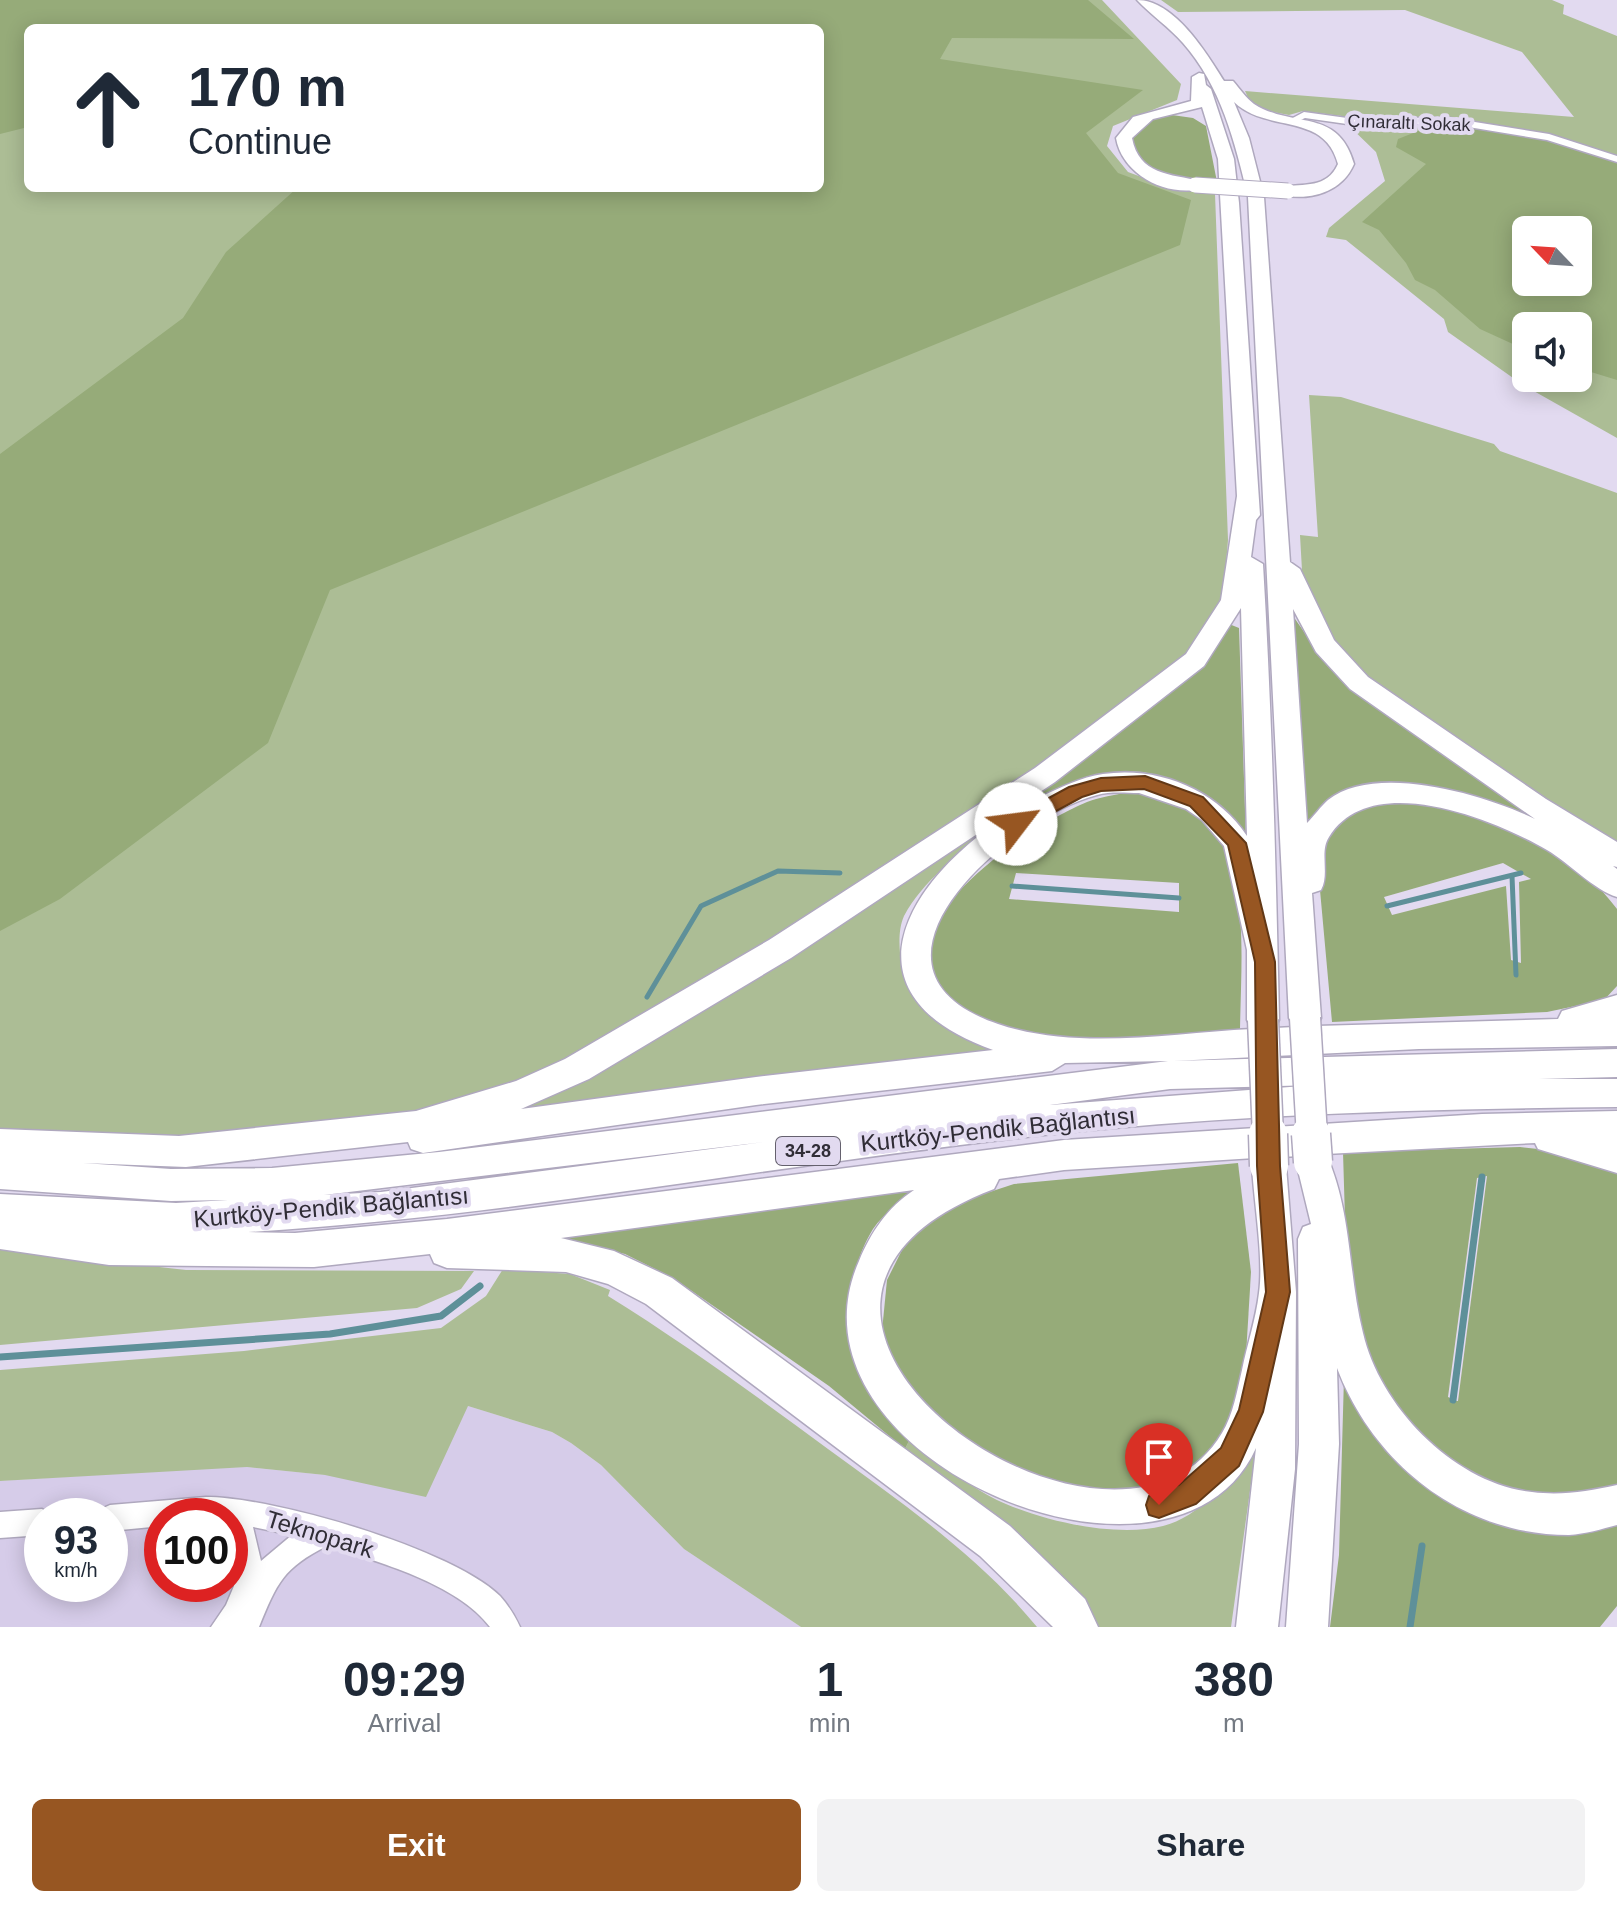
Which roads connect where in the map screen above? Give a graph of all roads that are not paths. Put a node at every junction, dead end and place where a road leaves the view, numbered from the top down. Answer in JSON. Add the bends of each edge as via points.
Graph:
{"nodes":[{"id":1,"x":1130,"y":0,"type":"edge"},
{"id":2,"x":1144,"y":0,"type":"edge"},
{"id":3,"x":1184,"y":36,"type":"junction"},
{"id":4,"x":1199,"y":77,"type":"junction"},
{"id":5,"x":1156,"y":112,"type":"junction"},
{"id":6,"x":1294,"y":120,"type":"junction"},
{"id":7,"x":1226,"y":159,"type":"junction"},
{"id":8,"x":1617,"y":159,"type":"edge"},
{"id":9,"x":1256,"y":197,"type":"junction"},
{"id":10,"x":1248,"y":496,"type":"junction"},
{"id":11,"x":1278,"y":547,"type":"junction"},
{"id":12,"x":1617,"y":856,"type":"edge"},
{"id":13,"x":1617,"y":886,"type":"edge"},
{"id":14,"x":1265,"y":962,"type":"junction"},
{"id":15,"x":1301,"y":970,"type":"junction"},
{"id":16,"x":1617,"y":1008,"type":"edge"},
{"id":17,"x":1521,"y":1031,"type":"junction"},
{"id":18,"x":1617,"y":1032,"type":"edge"},
{"id":19,"x":1132,"y":1047,"type":"junction"},
{"id":20,"x":1617,"y":1063,"type":"edge"},
{"id":21,"x":1617,"y":1093,"type":"edge"},
{"id":22,"x":1617,"y":1126,"type":"edge"},
{"id":23,"x":1482,"y":1129,"type":"junction"},
{"id":24,"x":0,"y":1144,"type":"edge"},
{"id":25,"x":167,"y":1153,"type":"junction"},
{"id":26,"x":1064,"y":1155,"type":"junction"},
{"id":27,"x":1617,"y":1157,"type":"edge"},
{"id":28,"x":1313,"y":1162,"type":"junction"},
{"id":29,"x":0,"y":1173,"type":"edge"},
{"id":30,"x":0,"y":1210,"type":"edge"},
{"id":31,"x":0,"y":1232,"type":"edge"},
{"id":32,"x":297,"y":1249,"type":"junction"},
{"id":33,"x":1278,"y":1292,"type":"junction"},
{"id":34,"x":1617,"y":1505,"type":"edge"},
{"id":35,"x":248,"y":1514,"type":"edge"},
{"id":36,"x":24,"y":1523,"type":"edge"},
{"id":37,"x":0,"y":1525,"type":"edge"},
{"id":38,"x":327,"y":1532,"type":"junction"},
{"id":39,"x":242,"y":1602,"type":"edge"},
{"id":40,"x":225,"y":1627,"type":"edge"},
{"id":41,"x":244,"y":1627,"type":"edge"},
{"id":42,"x":506,"y":1627,"type":"edge"},
{"id":43,"x":1077,"y":1627,"type":"edge"},
{"id":44,"x":1257,"y":1627,"type":"edge"},
{"id":45,"x":1307,"y":1627,"type":"edge"}],
"edges":[{"from":1,"to":4,"type":"highway"},
{"from":2,"to":3,"type":"highway"},
{"from":3,"to":6,"type":"highway","via":[[1248,106]]},
{"from":3,"to":9,"type":"highway","via":[[1229,100]]},
{"from":4,"to":5,"type":"highway","via":[[1198,103]]},
{"from":4,"to":7,"type":"highway"},
{"from":5,"to":6,"type":"highway","bridge":true,"via":[[1138,119],[1124,144],[1130,160],[1154,178],[1288,191],[1326,187],[1340,178],[1346,164],[1341,146],[1309,123]]},
{"from":5,"to":7,"type":"highway","via":[[1205,119]]},
{"from":6,"to":8,"type":"street","name":"Çınaraltı Sokak","via":[[1304,115],[1337,121],[1465,123],[1549,137]]},
{"from":6,"to":9,"type":"highway","via":[[1254,129]]},
{"from":7,"to":10,"type":"highway"},
{"from":9,"to":11,"type":"highway"},
{"from":10,"to":14,"type":"highway"},
{"from":10,"to":25,"type":"highway","via":[[1233,600],[1195,660],[1045,775],[780,949],[577,1069],[523,1094],[416,1126]]},
{"from":11,"to":12,"type":"highway","via":[[1311,624],[1359,683]]},
{"from":11,"to":15,"type":"highway"},
{"from":13,"to":15,"type":"highway","via":[[1547,836],[1460,801],[1383,793],[1358,799],[1327,817],[1315,835]]},
{"from":14,"to":19,"type":"highway","via":[[1236,843],[1196,801],[1145,783],[1112,783],[1076,792],[1035,812],[971,859],[920,920],[912,957],[925,990],[956,1019],[1001,1039],[1045,1047]]},
{"from":14,"to":33,"type":"highway","bridge":true,"via":[[1263,1020]]},
{"from":15,"to":28,"type":"highway","bridge":true},
{"from":16,"to":17,"type":"highway"},
{"from":17,"to":18,"type":"highway"},
{"from":17,"to":19,"type":"highway"},
{"from":19,"to":25,"type":"highway","via":[[756,1091],[352,1149]]},
{"from":20,"to":29,"type":"highway","name":"Kurtköy-Pendik Bağlantısı","number":"34-28","via":[[1170,1075],[272,1184],[171,1185]]},
{"from":21,"to":30,"type":"highway","name":"Kurtköy-Pendik Bağlantısı","number":"34-28","via":[[1381,1095],[1045,1120],[381,1208],[176,1220]]},
{"from":22,"to":23,"type":"highway"},
{"from":23,"to":26,"type":"highway"},
{"from":23,"to":27,"type":"highway","via":[[1563,1139]]},
{"from":24,"to":25,"type":"highway"},
{"from":26,"to":32,"type":"highway","via":[[447,1236]]},
{"from":26,"to":33,"type":"highway","via":[[954,1185],[907,1216],[883,1245],[866,1288],[866,1330],[877,1374],[900,1407],[950,1452],[1010,1487],[1073,1507],[1115,1510],[1159,1505],[1187,1495],[1230,1457],[1251,1412]]},
{"from":28,"to":34,"type":"highway","via":[[1335,1254],[1345,1340],[1359,1380],[1414,1455],[1446,1481],[1526,1514],[1566,1516]]},
{"from":28,"to":45,"type":"highway","via":[[1319,1444]]},
{"from":31,"to":32,"type":"highway","via":[[109,1248]]},
{"from":32,"to":43,"type":"highway","via":[[566,1255],[614,1268],[659,1291],[995,1541]]},
{"from":33,"to":44,"type":"highway","via":[[1275,1469]]},
{"from":35,"to":38,"type":"street","name":"Teknopark"},
{"from":36,"to":37,"type":"street"},
{"from":38,"to":41,"type":"street","via":[[306,1541],[272,1570]]},
{"from":38,"to":42,"type":"street","name":"Teknopark","via":[[467,1589]]},
{"from":39,"to":40,"type":"street"}]}
